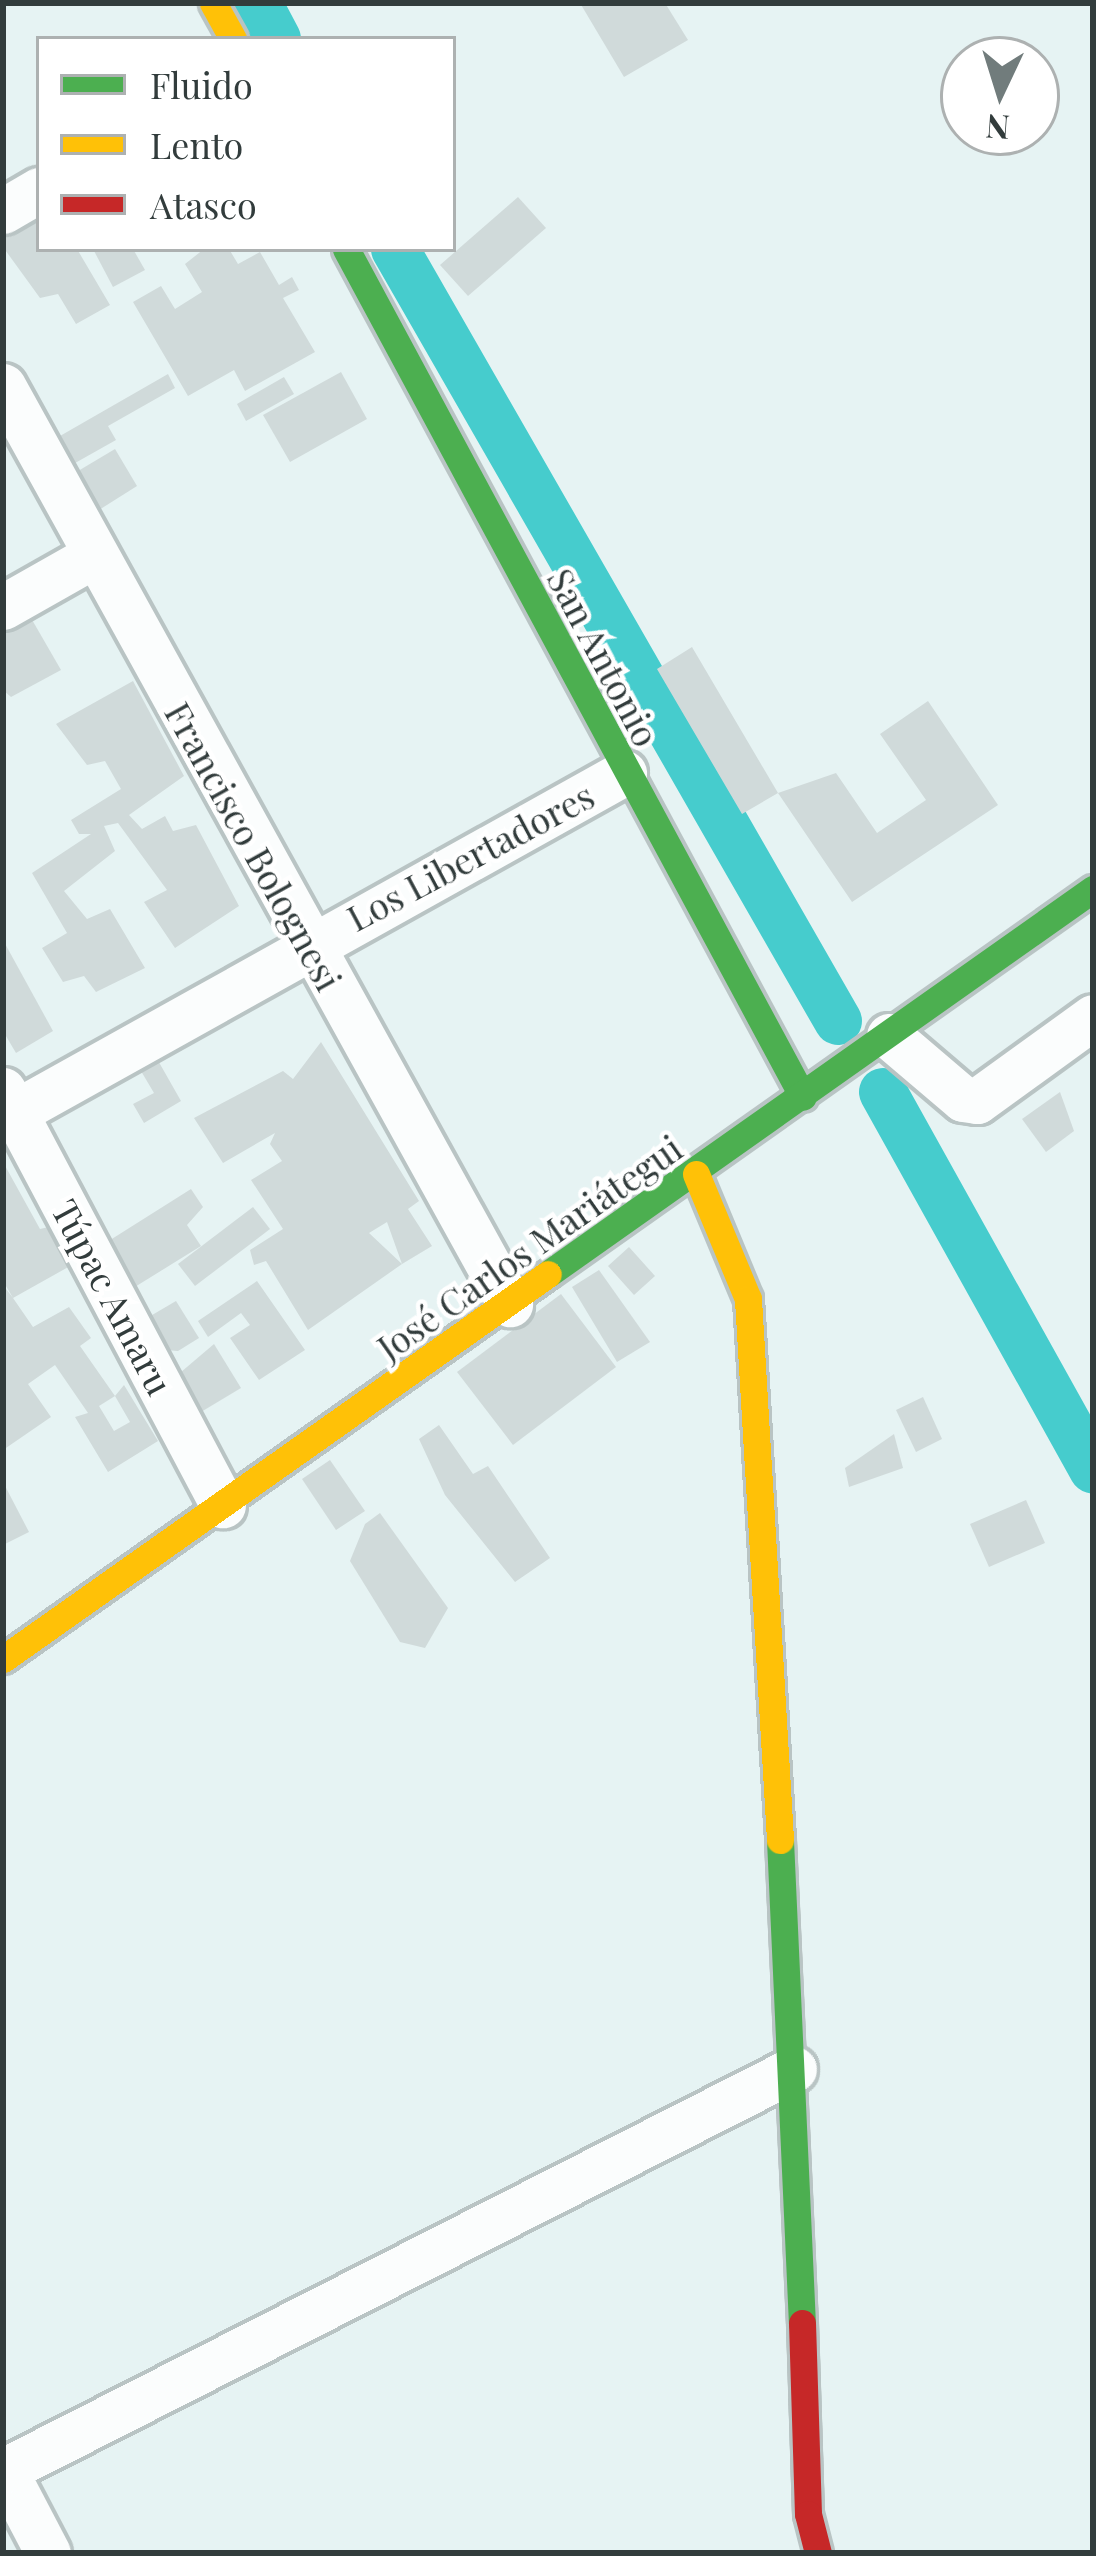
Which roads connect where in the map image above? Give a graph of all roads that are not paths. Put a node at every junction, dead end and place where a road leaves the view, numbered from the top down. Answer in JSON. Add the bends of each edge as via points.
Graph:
{"nodes":[{"id":1,"x":213,"y":3,"type":"edge"},
{"id":2,"x":231,"y":36,"type":"edge"},
{"id":3,"x":36,"y":192,"type":"edge"},
{"id":4,"x":3,"y":211,"type":"edge"},
{"id":5,"x":348,"y":252,"type":"edge"},
{"id":6,"x":3,"y":386,"type":"edge"},
{"id":7,"x":93,"y":556,"type":"junction"},
{"id":8,"x":3,"y":607,"type":"edge"},
{"id":9,"x":624,"y":773,"type":"junction"},
{"id":10,"x":1093,"y":889,"type":"edge"},
{"id":11,"x":308,"y":943,"type":"junction"},
{"id":12,"x":1093,"y":1017,"type":"edge"},
{"id":13,"x":889,"y":1036,"type":"junction"},
{"id":14,"x":803,"y":1097,"type":"junction"},
{"id":15,"x":7,"y":1107,"type":"edge"},
{"id":16,"x":696,"y":1174,"type":"junction"},
{"id":17,"x":510,"y":1304,"type":"junction"},
{"id":18,"x":224,"y":1504,"type":"junction"},
{"id":19,"x":3,"y":1659,"type":"edge"},
{"id":20,"x":794,"y":2068,"type":"junction"},
{"id":21,"x":4,"y":2469,"type":"edge"},
{"id":22,"x":48,"y":2553,"type":"edge"},
{"id":23,"x":818,"y":2553,"type":"edge"}],
"edges":[{"from":1,"to":2,"type":"street"},
{"from":3,"to":4,"type":"street"},
{"from":5,"to":9,"type":"street","name":"San Antonio"},
{"from":6,"to":7,"type":"street","name":"Francisco Bolognesi"},
{"from":7,"to":8,"type":"street"},
{"from":7,"to":11,"type":"street","name":"Francisco Bolognesi"},
{"from":9,"to":11,"type":"street","name":"Los Libertadores"},
{"from":9,"to":14,"type":"street","name":"San Antonio"},
{"from":10,"to":13,"type":"street","name":"José Carlos Mariátegui"},
{"from":11,"to":15,"type":"street","name":"Los Libertadores"},
{"from":11,"to":17,"type":"street","name":"Francisco Bolognesi"},
{"from":12,"to":13,"type":"street","via":[[977,1101],[963,1099]]},
{"from":13,"to":14,"type":"street","name":"José Carlos Mariátegui"},
{"from":14,"to":16,"type":"street","name":"José Carlos Mariátegui"},
{"from":15,"to":18,"type":"street","name":"Túpac Amaru"},
{"from":16,"to":17,"type":"street","name":"José Carlos Mariátegui"},
{"from":16,"to":20,"type":"street","via":[[748,1299]]},
{"from":17,"to":18,"type":"street","name":"José Carlos Mariátegui"},
{"from":18,"to":19,"type":"street","name":"José Carlos Mariátegui"},
{"from":20,"to":21,"type":"street"},
{"from":20,"to":23,"type":"street","via":[[808,2514]]},
{"from":21,"to":22,"type":"street"}]}
